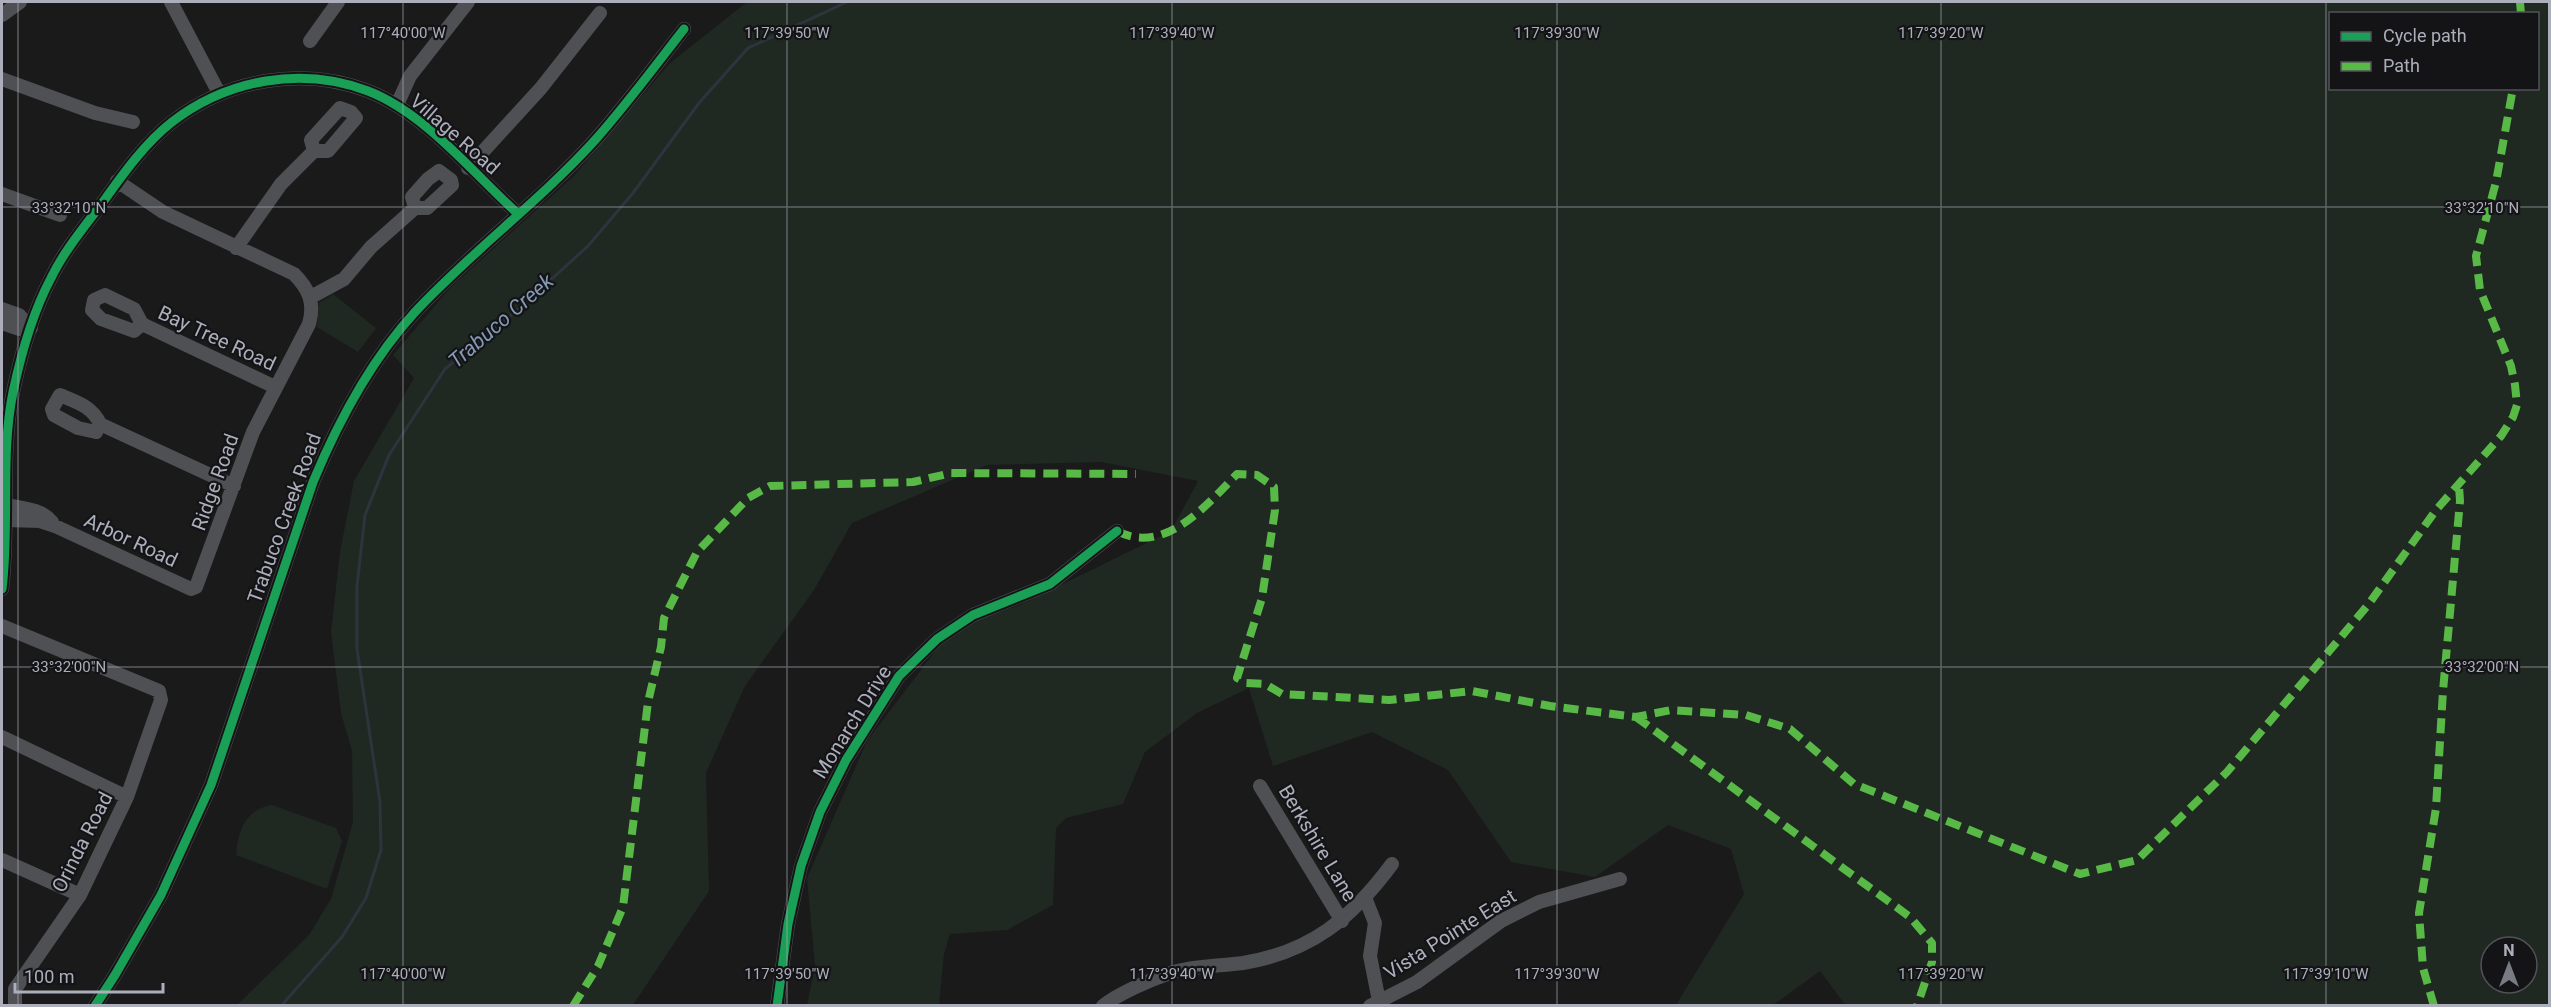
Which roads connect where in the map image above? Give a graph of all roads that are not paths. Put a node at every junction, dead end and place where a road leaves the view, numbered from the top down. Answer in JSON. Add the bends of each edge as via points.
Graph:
{"nodes":[{"id":1,"x":20,"y":2,"type":"edge"},
{"id":2,"x":171,"y":2,"type":"edge"},
{"id":3,"x":338,"y":2,"type":"edge"},
{"id":4,"x":468,"y":2,"type":"edge"},
{"id":5,"x":600,"y":13,"type":"dead end"},
{"id":6,"x":2,"y":15,"type":"edge"},
{"id":7,"x":684,"y":29,"type":"dead end"},
{"id":8,"x":310,"y":41,"type":"dead end"},
{"id":9,"x":2,"y":79,"type":"edge"},
{"id":10,"x":219,"y":93,"type":"junction"},
{"id":11,"x":397,"y":105,"type":"junction"},
{"id":12,"x":133,"y":122,"type":"dead end"},
{"id":13,"x":314,"y":151,"type":"dead end"},
{"id":14,"x":468,"y":168,"type":"junction"},
{"id":15,"x":117,"y":182,"type":"junction"},
{"id":16,"x":2,"y":194,"type":"edge"},
{"id":17,"x":415,"y":208,"type":"dead end"},
{"id":18,"x":517,"y":213,"type":"junction"},
{"id":19,"x":60,"y":215,"type":"dead end"},
{"id":20,"x":236,"y":248,"type":"junction"},
{"id":21,"x":311,"y":297,"type":"junction"},
{"id":22,"x":2,"y":309,"type":"edge"},
{"id":23,"x":2,"y":323,"type":"edge"},
{"id":24,"x":142,"y":324,"type":"dead end"},
{"id":25,"x":31,"y":328,"type":"junction"},
{"id":26,"x":275,"y":387,"type":"junction"},
{"id":27,"x":100,"y":424,"type":"dead end"},
{"id":28,"x":234,"y":486,"type":"junction"},
{"id":29,"x":6,"y":505,"type":"junction"},
{"id":30,"x":6,"y":520,"type":"junction"},
{"id":31,"x":55,"y":526,"type":"junction"},
{"id":32,"x":1117,"y":531,"type":"dead end"},
{"id":33,"x":2,"y":588,"type":"edge"},
{"id":34,"x":191,"y":589,"type":"joint"},
{"id":35,"x":2,"y":626,"type":"edge"},
{"id":36,"x":2,"y":737,"type":"edge"},
{"id":37,"x":1260,"y":786,"type":"dead end"},
{"id":38,"x":127,"y":797,"type":"junction"},
{"id":39,"x":2,"y":860,"type":"edge"},
{"id":40,"x":1392,"y":864,"type":"dead end"},
{"id":41,"x":1620,"y":879,"type":"dead end"},
{"id":42,"x":80,"y":895,"type":"junction"},
{"id":43,"x":1366,"y":900,"type":"junction"},
{"id":44,"x":1342,"y":921,"type":"junction"},
{"id":45,"x":2,"y":983,"type":"edge"},
{"id":46,"x":15,"y":989,"type":"junction"},
{"id":47,"x":1375,"y":1003,"type":"edge"},
{"id":48,"x":15,"y":1005,"type":"edge"},
{"id":49,"x":95,"y":1005,"type":"edge"},
{"id":50,"x":777,"y":1005,"type":"edge"},
{"id":51,"x":1103,"y":1005,"type":"edge"}],
"edges":[{"from":1,"to":6,"type":"street"},
{"from":2,"to":10,"type":"street"},
{"from":3,"to":8,"type":"street"},
{"from":4,"to":11,"type":"street","via":[[410,76]]},
{"from":5,"to":14,"type":"street","via":[[541,88]]},
{"from":7,"to":18,"type":"street","name":"Trabuco Creek Road","via":[[595,140]]},
{"from":9,"to":12,"type":"street","via":[[85,110]]},
{"from":10,"to":11,"type":"street","name":"Village Road","via":[[265,81],[303,78],[369,91]]},
{"from":10,"to":15,"type":"street","name":"Village Road","via":[[171,123]]},
{"from":11,"to":14,"type":"street","name":"Village Road"},
{"from":13,"to":20,"type":"street","via":[[281,184]]},
{"from":14,"to":18,"type":"street","name":"Village Road"},
{"from":15,"to":20,"type":"street","via":[[163,212]]},
{"from":15,"to":25,"type":"street","name":"Village Road","via":[[51,277]]},
{"from":16,"to":19,"type":"street"},
{"from":17,"to":21,"type":"street","via":[[371,247],[344,279]]},
{"from":18,"to":49,"type":"street","name":"Trabuco Creek Road","via":[[414,314],[377,362],[329,443],[211,785],[161,895]]},
{"from":20,"to":21,"type":"street","via":[[294,274]]},
{"from":21,"to":26,"type":"street","name":"Ridge Road","via":[[309,324]]},
{"from":22,"to":25,"type":"street","via":[[20,315]]},
{"from":23,"to":25,"type":"street","via":[[19,329]]},
{"from":24,"to":26,"type":"street","name":"Bay Tree Road"},
{"from":25,"to":29,"type":"street","name":"Village Road","via":[[10,412]]},
{"from":26,"to":28,"type":"street","name":"Ridge Road"},
{"from":27,"to":28,"type":"street"},
{"from":28,"to":34,"type":"street","name":"Ridge Road","via":[[196,587]]},
{"from":29,"to":30,"type":"street","name":"Village Road"},
{"from":29,"to":31,"type":"street","name":"Arbor Road","via":[[46,515]]},
{"from":30,"to":31,"type":"street","name":"Arbor Road","via":[[40,521]]},
{"from":30,"to":33,"type":"street","name":"Village Road"},
{"from":31,"to":34,"type":"street","name":"Arbor Road"},
{"from":32,"to":50,"type":"street","name":"Monarch Drive","via":[[1050,585],[973,615],[937,639],[899,676],[846,760],[820,812],[795,889]]},
{"from":35,"to":38,"type":"street","name":"Orinda Road","via":[[159,692],[161,700]]},
{"from":36,"to":38,"type":"street"},
{"from":37,"to":44,"type":"street","name":"Berkshire Lane"},
{"from":38,"to":42,"type":"street","name":"Orinda Road"},
{"from":39,"to":42,"type":"street"},
{"from":40,"to":43,"type":"street"},
{"from":41,"to":47,"type":"street","name":"Vista Pointe East","via":[[1539,902],[1501,921],[1417,982]]},
{"from":42,"to":46,"type":"street","name":"Orinda Road"},
{"from":43,"to":44,"type":"street"},
{"from":43,"to":47,"type":"street","via":[[1375,923],[1370,956]]},
{"from":44,"to":51,"type":"street","via":[[1304,945],[1246,962],[1174,972]]},
{"from":45,"to":46,"type":"street"},
{"from":46,"to":48,"type":"street"}]}
